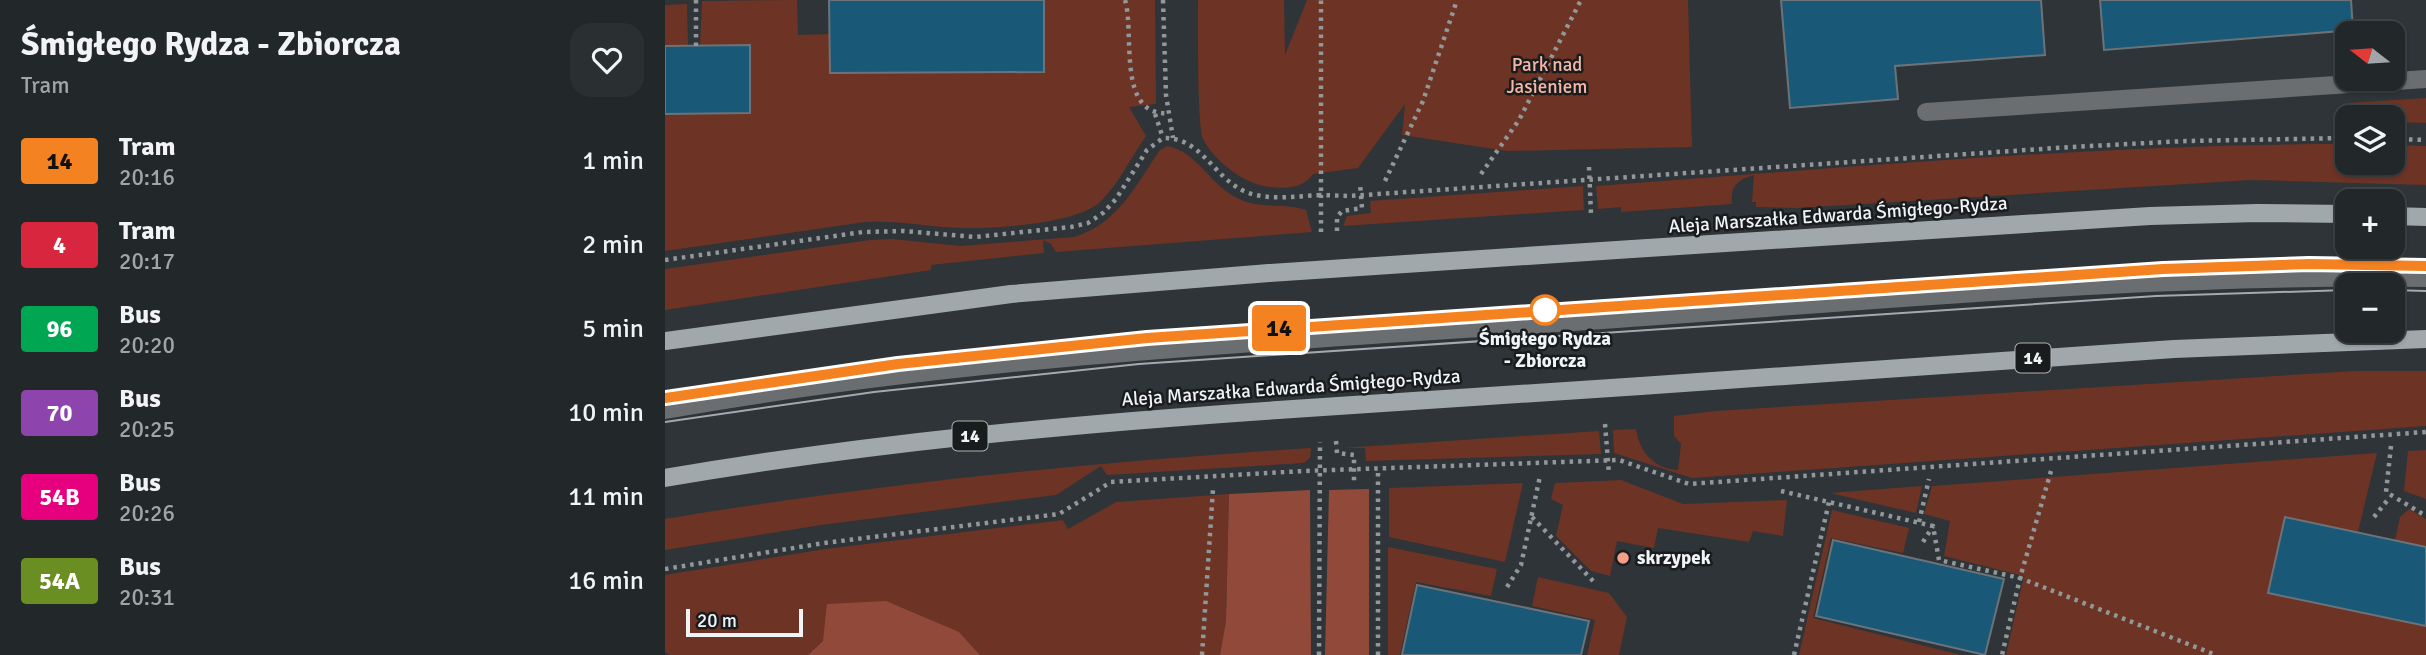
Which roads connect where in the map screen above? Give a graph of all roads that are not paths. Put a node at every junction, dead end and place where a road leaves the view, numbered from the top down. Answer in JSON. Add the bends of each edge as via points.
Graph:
{"nodes":[{"id":1,"x":2426,"y":79,"type":"edge"},
{"id":2,"x":1926,"y":112,"type":"dead end"},
{"id":3,"x":2335,"y":214,"type":"edge"},
{"id":4,"x":2405,"y":216,"type":"edge"},
{"id":5,"x":2426,"y":217,"type":"edge"},
{"id":6,"x":2426,"y":278,"type":"edge"},
{"id":7,"x":2426,"y":339,"type":"edge"},
{"id":8,"x":665,"y":341,"type":"edge"},
{"id":9,"x":665,"y":410,"type":"edge"},
{"id":10,"x":665,"y":478,"type":"edge"}],
"edges":[{"from":1,"to":2,"type":"lane"},
{"from":3,"to":8,"type":"main road","name":"Aleja Marszałka Edwarda Śmigłego-Rydza","bridge":true,"via":[[2150,216],[1269,273],[985,297]]},
{"from":4,"to":5,"type":"main road"},
{"from":6,"to":9,"type":"lane","via":[[2202,280],[1159,350],[925,373]]},
{"from":7,"to":10,"type":"main road","name":"Aleja Marszałka Edwarda Śmigłego-Rydza","number":"14","bridge":true,"via":[[2174,349],[1022,430]]}]}
